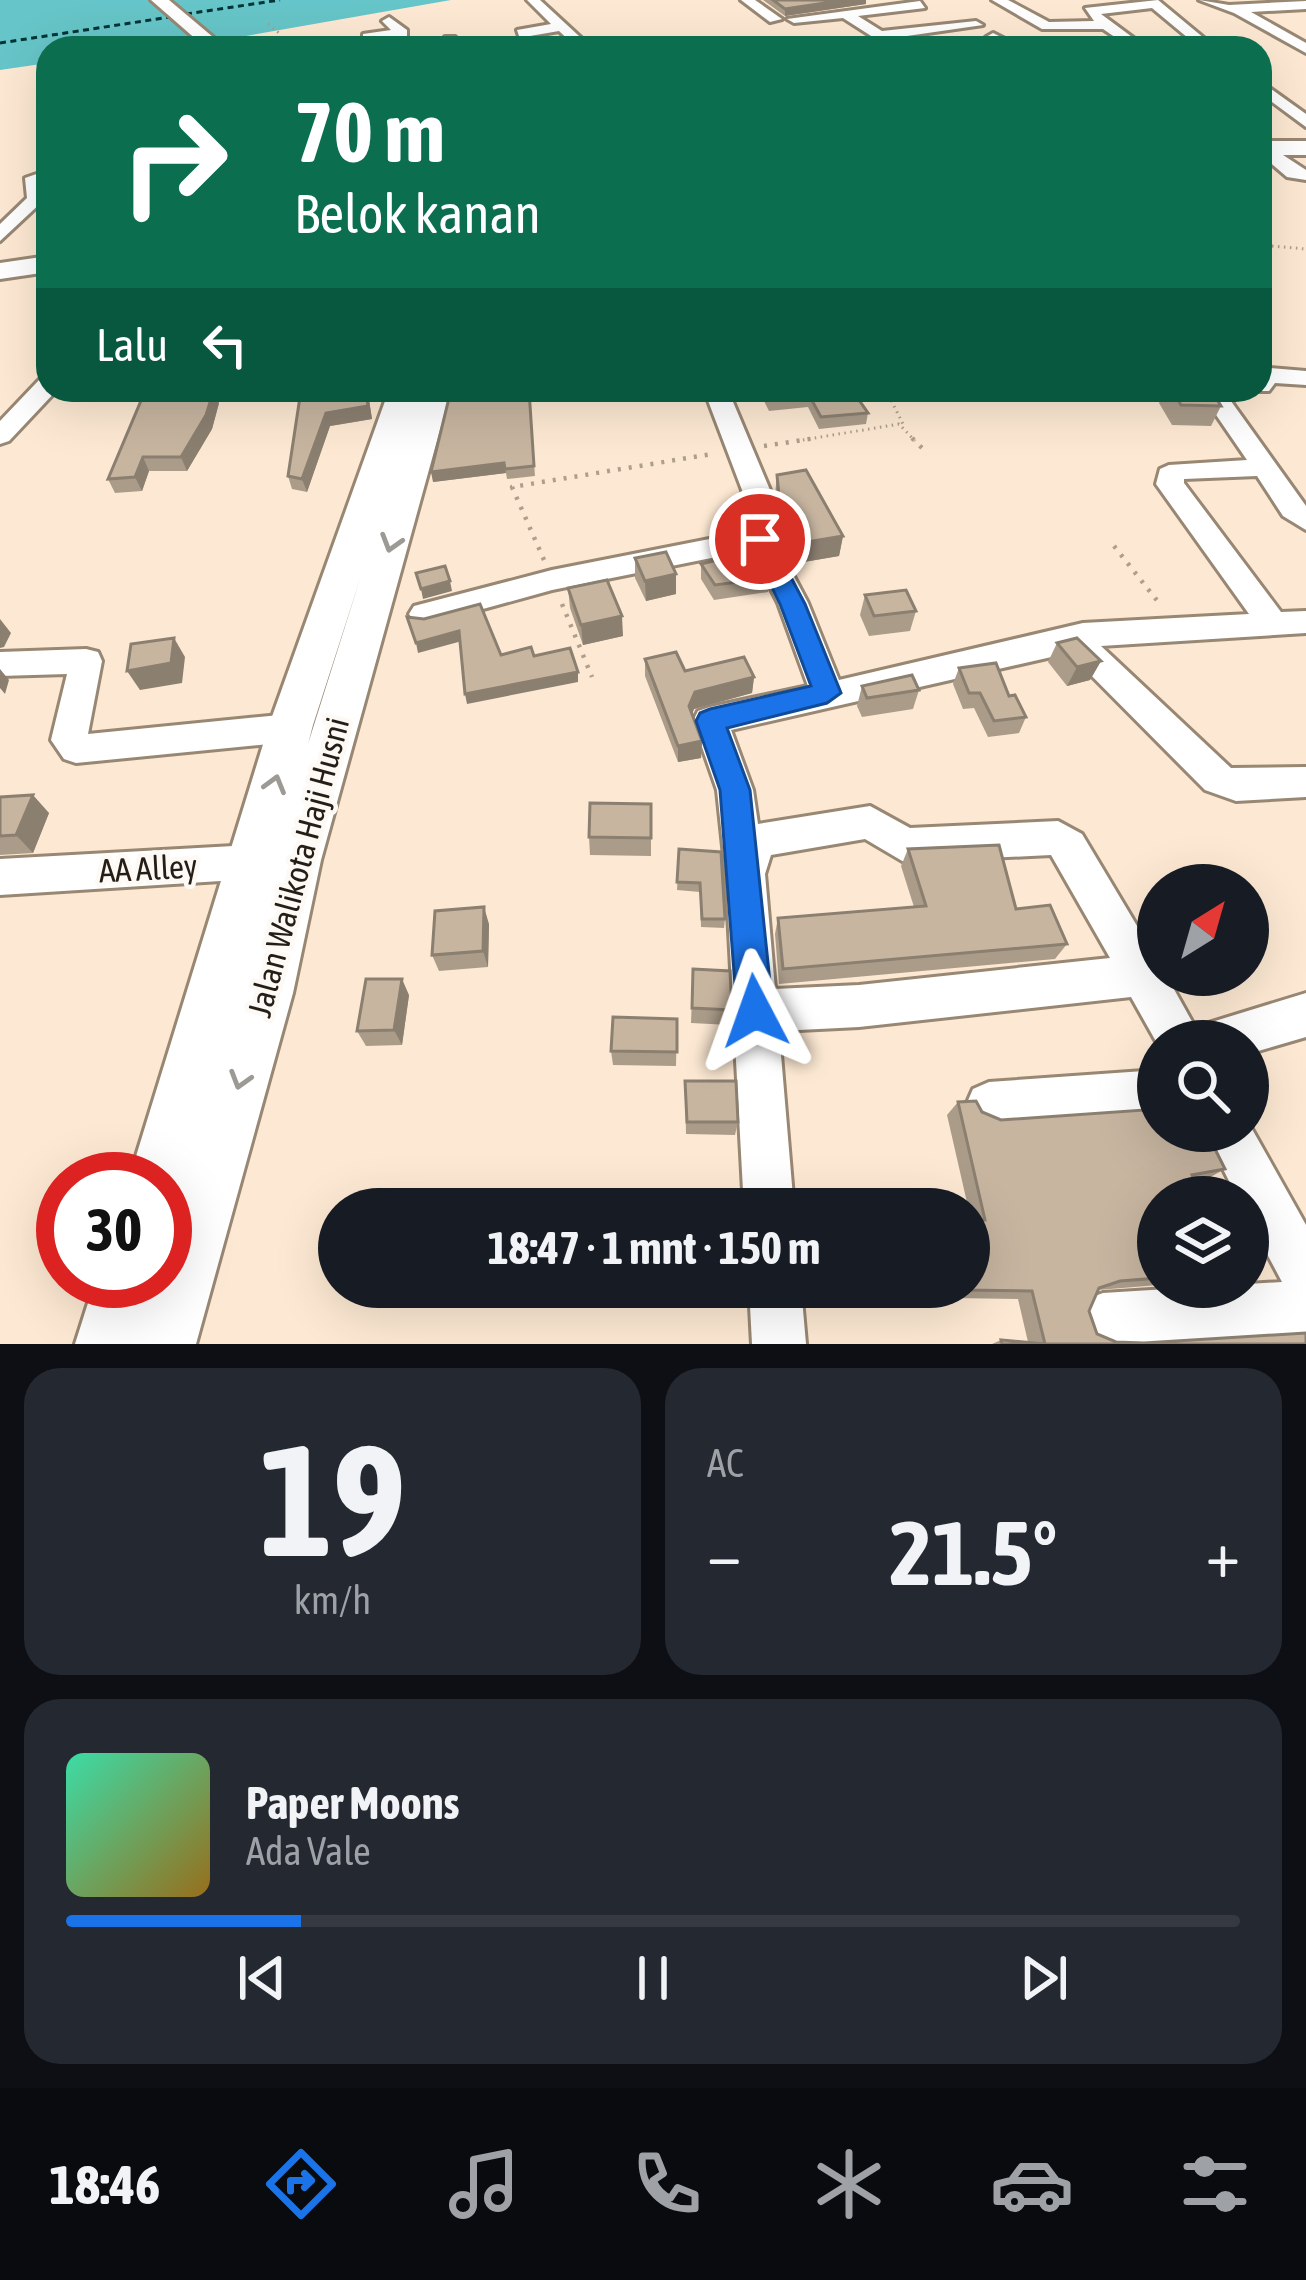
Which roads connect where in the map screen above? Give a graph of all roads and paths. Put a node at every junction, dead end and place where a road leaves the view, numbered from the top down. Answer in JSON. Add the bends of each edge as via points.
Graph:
{"nodes":[{"id":1,"x":159,"y":0,"type":"edge"},
{"id":2,"x":533,"y":0,"type":"edge"},
{"id":3,"x":747,"y":0,"type":"edge"},
{"id":4,"x":786,"y":0,"type":"edge"},
{"id":5,"x":824,"y":0,"type":"edge"},
{"id":6,"x":998,"y":0,"type":"edge"},
{"id":7,"x":1204,"y":0,"type":"edge"},
{"id":8,"x":1154,"y":2,"type":"edge"},
{"id":9,"x":1297,"y":3,"type":"edge"},
{"id":10,"x":920,"y":5,"type":"dead end"},
{"id":11,"x":1237,"y":9,"type":"junction"},
{"id":12,"x":845,"y":14,"type":"junction"},
{"id":13,"x":813,"y":17,"type":"junction"},
{"id":14,"x":775,"y":19,"type":"dead end"},
{"id":15,"x":794,"y":19,"type":"edge"},
{"id":16,"x":389,"y":21,"type":"dead end"},
{"id":17,"x":268,"y":24,"type":"dead end"},
{"id":18,"x":976,"y":25,"type":"dead end"},
{"id":19,"x":1306,"y":25,"type":"edge"},
{"id":20,"x":564,"y":26,"type":"junction"},
{"id":21,"x":1047,"y":26,"type":"junction"},
{"id":22,"x":1106,"y":26,"type":"junction"},
{"id":23,"x":1270,"y":28,"type":"junction"},
{"id":24,"x":279,"y":33,"type":"dead end"},
{"id":25,"x":1201,"y":33,"type":"dead end"},
{"id":26,"x":1222,"y":33,"type":"dead end"},
{"id":27,"x":1243,"y":33,"type":"dead end"},
{"id":28,"x":880,"y":35,"type":"joint"},
{"id":29,"x":203,"y":36,"type":"edge"},
{"id":30,"x":386,"y":36,"type":"edge"},
{"id":31,"x":523,"y":36,"type":"edge"},
{"id":32,"x":574,"y":36,"type":"edge"},
{"id":33,"x":1001,"y":36,"type":"edge"},
{"id":34,"x":1121,"y":36,"type":"edge"},
{"id":35,"x":1195,"y":36,"type":"edge"},
{"id":36,"x":1306,"y":53,"type":"edge"},
{"id":37,"x":1279,"y":58,"type":"dead end"},
{"id":38,"x":1272,"y":95,"type":"edge"},
{"id":39,"x":1306,"y":122,"type":"edge"},
{"id":40,"x":1272,"y":147,"type":"edge"},
{"id":41,"x":1306,"y":148,"type":"edge"},
{"id":42,"x":1272,"y":156,"type":"edge"},
{"id":43,"x":1306,"y":175,"type":"edge"},
{"id":44,"x":36,"y":199,"type":"edge"},
{"id":45,"x":0,"y":235,"type":"edge"},
{"id":46,"x":1272,"y":246,"type":"edge"},
{"id":47,"x":1306,"y":249,"type":"edge"},
{"id":48,"x":36,"y":266,"type":"edge"},
{"id":49,"x":0,"y":271,"type":"edge"},
{"id":50,"x":1272,"y":375,"type":"edge"},
{"id":51,"x":1306,"y":378,"type":"edge"},
{"id":52,"x":36,"y":398,"type":"edge"},
{"id":53,"x":401,"y":402,"type":"edge"},
{"id":54,"x":431,"y":402,"type":"edge"},
{"id":55,"x":720,"y":402,"type":"edge"},
{"id":56,"x":892,"y":402,"type":"edge"},
{"id":57,"x":1219,"y":402,"type":"edge"},
{"id":58,"x":903,"y":424,"type":"dead end"},
{"id":59,"x":0,"y":436,"type":"edge"},
{"id":60,"x":1265,"y":467,"type":"junction"},
{"id":61,"x":512,"y":487,"type":"dead end"},
{"id":62,"x":1306,"y":520,"type":"edge"},
{"id":63,"x":760,"y":539,"type":"junction"},
{"id":64,"x":1114,"y":546,"type":"dead end"},
{"id":65,"x":552,"y":580,"type":"junction"},
{"id":66,"x":425,"y":614,"type":"edge"},
{"id":67,"x":1289,"y":623,"type":"edge"},
{"id":68,"x":1181,"y":631,"type":"junction"},
{"id":69,"x":1075,"y":640,"type":"junction"},
{"id":70,"x":0,"y":664,"type":"edge"},
{"id":71,"x":592,"y":676,"type":"dead end"},
{"id":72,"x":827,"y":693,"type":"junction"},
{"id":73,"x":290,"y":728,"type":"junction"},
{"id":74,"x":1306,"y":782,"type":"edge"},
{"id":75,"x":274,"y":861,"type":"junction"},
{"id":76,"x":746,"y":875,"type":"junction"},
{"id":77,"x":0,"y":877,"type":"edge"},
{"id":78,"x":1137,"y":965,"type":"edge"},
{"id":79,"x":1137,"y":976,"type":"edge"},
{"id":80,"x":755,"y":1011,"type":"junction"},
{"id":81,"x":1306,"y":1015,"type":"edge"},
{"id":82,"x":1269,"y":1026,"type":"edge"},
{"id":83,"x":1137,"y":1094,"type":"edge"},
{"id":84,"x":988,"y":1105,"type":"dead end"},
{"id":85,"x":170,"y":1152,"type":"edge"},
{"id":86,"x":1239,"y":1152,"type":"edge"},
{"id":87,"x":768,"y":1188,"type":"edge"},
{"id":88,"x":1306,"y":1275,"type":"edge"},
{"id":89,"x":1306,"y":1306,"type":"edge"},
{"id":90,"x":120,"y":1308,"type":"edge"},
{"id":91,"x":776,"y":1308,"type":"edge"},
{"id":92,"x":1103,"y":1319,"type":"dead end"},
{"id":93,"x":109,"y":1344,"type":"edge"},
{"id":94,"x":162,"y":1344,"type":"edge"},
{"id":95,"x":779,"y":1344,"type":"edge"}],
"edges":[{"from":1,"to":29,"type":"street"},
{"from":2,"to":20,"type":"street"},
{"from":3,"to":14,"type":"street"},
{"from":4,"to":13,"type":"street"},
{"from":5,"to":12,"type":"street"},
{"from":6,"to":21,"type":"street"},
{"from":7,"to":11,"type":"street"},
{"from":8,"to":22,"type":"street","via":[[1090,11]]},
{"from":8,"to":35,"type":"street"},
{"from":9,"to":11,"type":"street"},
{"from":10,"to":12,"type":"street"},
{"from":11,"to":23,"type":"street"},
{"from":12,"to":13,"type":"street"},
{"from":12,"to":28,"type":"street"},
{"from":13,"to":15,"type":"street"},
{"from":16,"to":30,"type":"street","via":[[402,33]]},
{"from":17,"to":24,"type":"path"},
{"from":18,"to":28,"type":"street"},
{"from":19,"to":23,"type":"street"},
{"from":20,"to":31,"type":"street"},
{"from":20,"to":32,"type":"street"},
{"from":21,"to":22,"type":"street"},
{"from":21,"to":33,"type":"street"},
{"from":22,"to":34,"type":"street"},
{"from":23,"to":27,"type":"street"},
{"from":23,"to":36,"type":"street"},
{"from":25,"to":26,"type":"street"},
{"from":36,"to":37,"type":"street"},
{"from":38,"to":39,"type":"street"},
{"from":40,"to":41,"type":"street"},
{"from":42,"to":43,"type":"street"},
{"from":44,"to":45,"type":"street"},
{"from":46,"to":47,"type":"path"},
{"from":48,"to":49,"type":"street"},
{"from":50,"to":51,"type":"street"},
{"from":52,"to":59,"type":"street"},
{"from":53,"to":73,"type":"street","name":"Jalan Walikota Haji Husni"},
{"from":54,"to":75,"type":"street","name":"Jalan Walikota Haji Husni","one_way":true},
{"from":55,"to":63,"type":"street","via":[[756,490]]},
{"from":56,"to":58,"type":"path"},
{"from":57,"to":60,"type":"street"},
{"from":60,"to":62,"type":"street"},
{"from":60,"to":67,"type":"street","via":[[1169,478]]},
{"from":61,"to":65,"type":"path"},
{"from":63,"to":65,"type":"street"},
{"from":63,"to":72,"type":"street"},
{"from":64,"to":68,"type":"path"},
{"from":65,"to":66,"type":"street"},
{"from":65,"to":71,"type":"path"},
{"from":67,"to":68,"type":"street"},
{"from":68,"to":69,"type":"street"},
{"from":69,"to":72,"type":"street"},
{"from":69,"to":74,"type":"street","via":[[1218,778],[1237,786]]},
{"from":70,"to":73,"type":"street","via":[[86,661],[69,740],[76,749]]},
{"from":72,"to":76,"type":"street","via":[[710,721],[735,790]]},
{"from":75,"to":73,"type":"street","name":"Jalan Walikota Haji Husni","one_way":true},
{"from":75,"to":77,"type":"street","name":"AA Alley"},
{"from":75,"to":85,"type":"street","name":"Jalan Walikota Haji Husni"},
{"from":75,"to":94,"type":"street","name":"Jalan Walikota Haji Husni","one_way":true,"via":[[266,993]]},
{"from":76,"to":78,"type":"street","via":[[756,841],[870,822],[904,844],[1058,838]]},
{"from":76,"to":80,"type":"street"},
{"from":79,"to":80,"type":"street"},
{"from":80,"to":87,"type":"street"},
{"from":81,"to":82,"type":"street"},
{"from":83,"to":84,"type":"street"},
{"from":86,"to":88,"type":"street"},
{"from":89,"to":92,"type":"street"},
{"from":90,"to":93,"type":"street"},
{"from":91,"to":95,"type":"street"}]}
